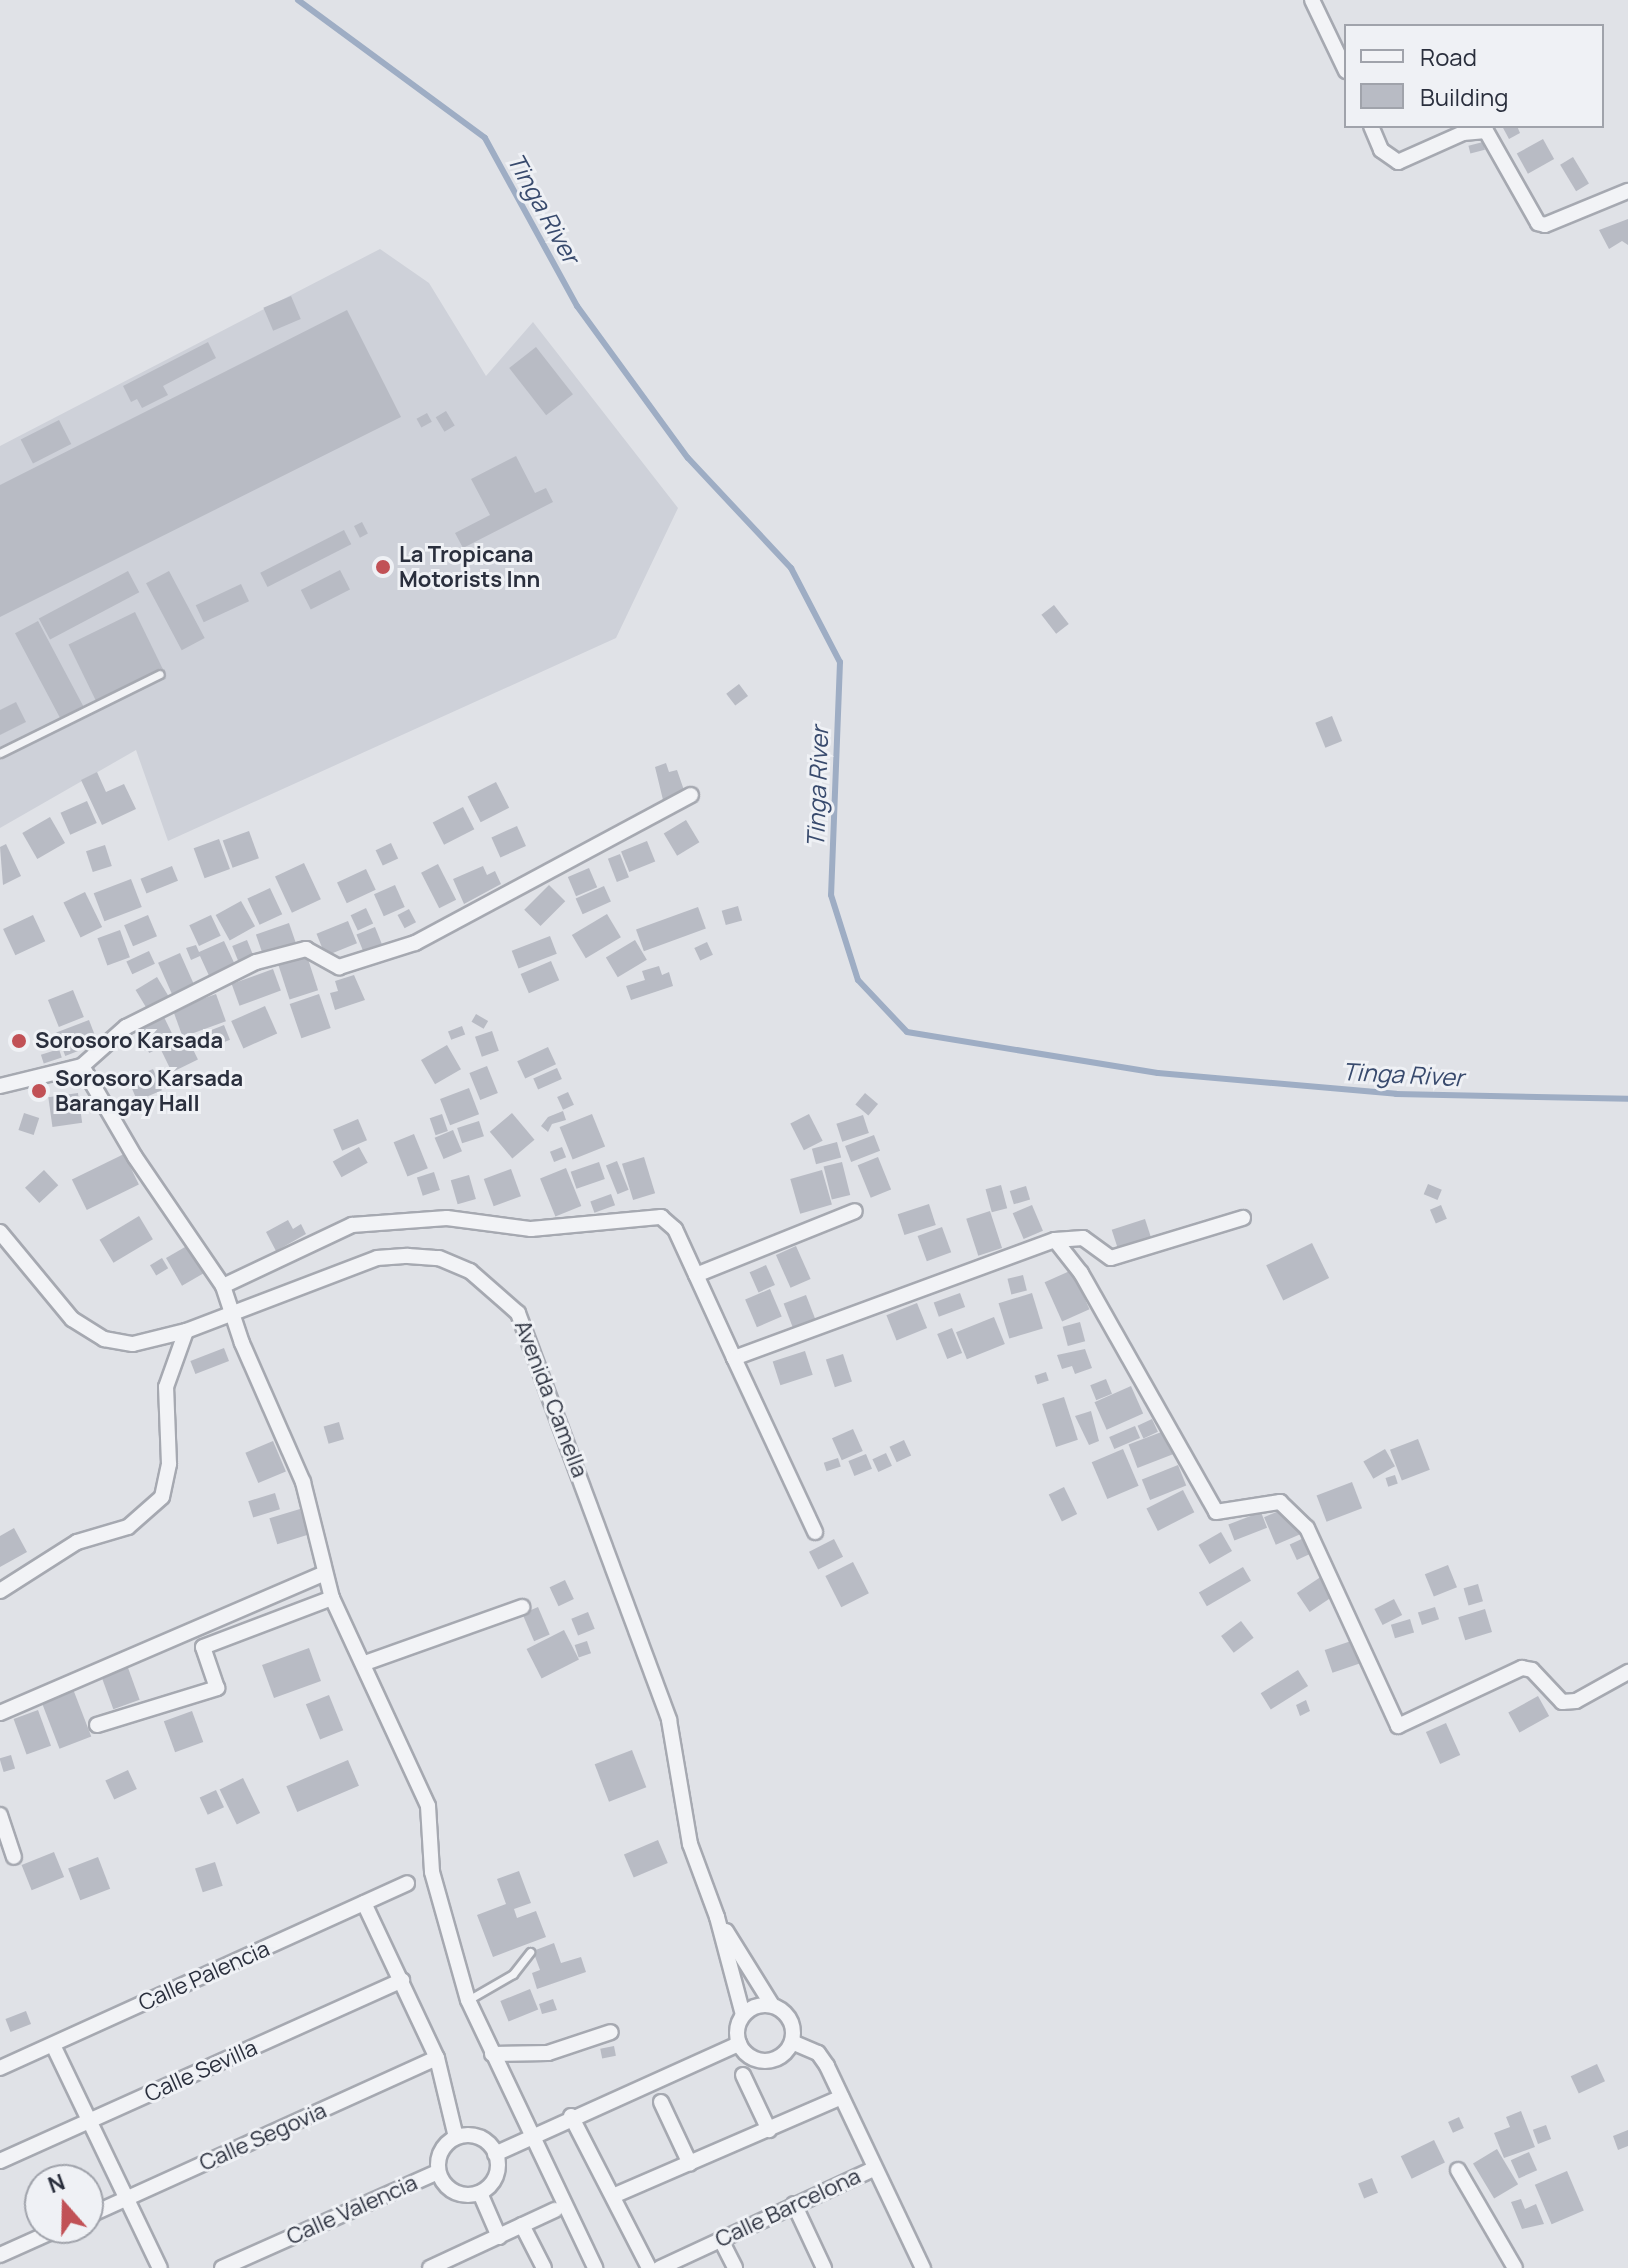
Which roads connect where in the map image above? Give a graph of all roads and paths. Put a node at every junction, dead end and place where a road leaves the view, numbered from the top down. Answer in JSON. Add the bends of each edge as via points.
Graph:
{"nodes":[{"id":1,"x":1312,"y":0,"type":"edge"},
{"id":2,"x":1344,"y":67,"type":"edge"},
{"id":3,"x":1372,"y":128,"type":"edge"},
{"id":4,"x":1628,"y":191,"type":"edge"},
{"id":5,"x":160,"y":674,"type":"dead end"},
{"id":6,"x":0,"y":753,"type":"edge"},
{"id":7,"x":691,"y":795,"type":"dead end"},
{"id":8,"x":82,"y":1066,"type":"junction"},
{"id":9,"x":0,"y":1086,"type":"edge"},
{"id":10,"x":855,"y":1211,"type":"dead end"},
{"id":11,"x":1243,"y":1218,"type":"dead end"},
{"id":12,"x":0,"y":1232,"type":"edge"},
{"id":13,"x":1055,"y":1240,"type":"junction"},
{"id":14,"x":696,"y":1275,"type":"junction"},
{"id":15,"x":223,"y":1286,"type":"junction"},
{"id":16,"x":234,"y":1313,"type":"junction"},
{"id":17,"x":186,"y":1331,"type":"junction"},
{"id":18,"x":734,"y":1358,"type":"junction"},
{"id":19,"x":815,"y":1532,"type":"dead end"},
{"id":20,"x":323,"y":1574,"type":"junction"},
{"id":21,"x":0,"y":1591,"type":"edge"},
{"id":22,"x":332,"y":1598,"type":"junction"},
{"id":23,"x":522,"y":1607,"type":"dead end"},
{"id":24,"x":365,"y":1663,"type":"junction"},
{"id":25,"x":1628,"y":1672,"type":"edge"},
{"id":26,"x":0,"y":1713,"type":"edge"},
{"id":27,"x":97,"y":1725,"type":"dead end"},
{"id":28,"x":0,"y":1815,"type":"edge"},
{"id":29,"x":14,"y":1857,"type":"dead end"},
{"id":30,"x":407,"y":1883,"type":"dead end"},
{"id":31,"x":364,"y":1903,"type":"junction"},
{"id":32,"x":717,"y":1917,"type":"junction"},
{"id":33,"x":530,"y":1952,"type":"dead end"},
{"id":34,"x":402,"y":1980,"type":"junction"},
{"id":35,"x":468,"y":2000,"type":"junction"},
{"id":36,"x":772,"y":2005,"type":"junction"},
{"id":37,"x":743,"y":2015,"type":"junction"},
{"id":38,"x":611,"y":2032,"type":"dead end"},
{"id":39,"x":792,"y":2042,"type":"junction"},
{"id":40,"x":739,"y":2044,"type":"junction"},
{"id":41,"x":53,"y":2045,"type":"junction"},
{"id":42,"x":492,"y":2054,"type":"junction"},
{"id":43,"x":437,"y":2058,"type":"junction"},
{"id":44,"x":0,"y":2068,"type":"edge"},
{"id":45,"x":743,"y":2075,"type":"dead end"},
{"id":46,"x":842,"y":2097,"type":"junction"},
{"id":47,"x":661,"y":2102,"type":"dead end"},
{"id":48,"x":571,"y":2116,"type":"junction"},
{"id":49,"x":88,"y":2121,"type":"junction"},
{"id":50,"x":769,"y":2130,"type":"junction"},
{"id":51,"x":529,"y":2136,"type":"junction"},
{"id":52,"x":456,"y":2137,"type":"junction"},
{"id":53,"x":495,"y":2154,"type":"junction"},
{"id":54,"x":0,"y":2161,"type":"edge"},
{"id":55,"x":690,"y":2164,"type":"junction"},
{"id":56,"x":873,"y":2169,"type":"junction"},
{"id":57,"x":1458,"y":2170,"type":"dead end"},
{"id":58,"x":438,"y":2172,"type":"junction"},
{"id":59,"x":480,"y":2193,"type":"junction"},
{"id":60,"x":613,"y":2196,"type":"junction"},
{"id":61,"x":124,"y":2200,"type":"junction"},
{"id":62,"x":794,"y":2204,"type":"junction"},
{"id":63,"x":104,"y":2209,"type":"edge"},
{"id":64,"x":555,"y":2210,"type":"dead end"},
{"id":65,"x":522,"y":2225,"type":"junction"},
{"id":66,"x":499,"y":2237,"type":"junction"},
{"id":67,"x":721,"y":2240,"type":"junction"},
{"id":68,"x":24,"y":2244,"type":"edge"},
{"id":69,"x":0,"y":2255,"type":"edge"},
{"id":70,"x":160,"y":2268,"type":"edge"},
{"id":71,"x":222,"y":2268,"type":"edge"},
{"id":72,"x":430,"y":2268,"type":"edge"},
{"id":73,"x":544,"y":2268,"type":"edge"},
{"id":74,"x":595,"y":2268,"type":"edge"},
{"id":75,"x":649,"y":2268,"type":"edge"},
{"id":76,"x":660,"y":2268,"type":"edge"},
{"id":77,"x":735,"y":2268,"type":"edge"},
{"id":78,"x":824,"y":2268,"type":"edge"},
{"id":79,"x":923,"y":2268,"type":"edge"},
{"id":80,"x":1515,"y":2268,"type":"edge"}],
"edges":[{"from":1,"to":2,"type":"street"},
{"from":3,"to":4,"type":"street","via":[[1381,150],[1398,162],[1463,133],[1486,131],[1538,223],[1545,225]]},
{"from":5,"to":6,"type":"lane"},
{"from":7,"to":8,"type":"street","via":[[415,943],[339,967],[306,949],[256,962],[126,1027]]},
{"from":8,"to":9,"type":"street"},
{"from":8,"to":15,"type":"street","via":[[135,1157]]},
{"from":10,"to":14,"type":"street"},
{"from":11,"to":13,"type":"street","via":[[1111,1258],[1083,1238]]},
{"from":12,"to":17,"type":"street","name":"Avenida Camella","via":[[72,1319],[104,1339],[133,1344]]},
{"from":13,"to":18,"type":"street"},
{"from":13,"to":25,"type":"street","via":[[1081,1273],[1216,1512],[1280,1502],[1307,1528],[1398,1726],[1522,1668],[1532,1670],[1562,1702],[1576,1701]]},
{"from":14,"to":15,"type":"street","via":[[675,1229],[661,1217],[531,1229],[447,1218],[352,1225]]},
{"from":14,"to":18,"type":"street"},
{"from":15,"to":16,"type":"street"},
{"from":16,"to":17,"type":"street","name":"Avenida Camella"},
{"from":16,"to":20,"type":"street","via":[[303,1482]]},
{"from":16,"to":32,"type":"street","name":"Avenida Camella","via":[[377,1258],[408,1256],[439,1258],[470,1271],[518,1313],[669,1720],[690,1844]]},
{"from":17,"to":21,"type":"street","via":[[166,1387],[169,1464],[162,1497],[128,1527],[77,1542]]},
{"from":18,"to":19,"type":"street"},
{"from":20,"to":22,"type":"street"},
{"from":20,"to":26,"type":"street"},
{"from":22,"to":24,"type":"street"},
{"from":22,"to":27,"type":"street","via":[[203,1647],[217,1688]]},
{"from":23,"to":24,"type":"street"},
{"from":24,"to":35,"type":"street","via":[[428,1806],[432,1872]]},
{"from":28,"to":29,"type":"street"},
{"from":30,"to":31,"type":"street","name":"Calle Palencia"},
{"from":31,"to":34,"type":"street"},
{"from":31,"to":41,"type":"street","name":"Calle Palencia"},
{"from":32,"to":36,"type":"street","name":"Avenida Camella"},
{"from":32,"to":37,"type":"street","name":"Avenida Camella"},
{"from":33,"to":35,"type":"lane","via":[[513,1974]]},
{"from":34,"to":43,"type":"street"},
{"from":34,"to":49,"type":"street","name":"Calle Sevilla"},
{"from":35,"to":42,"type":"street"},
{"from":36,"to":37,"type":"street","via":[[756,2006]]},
{"from":36,"to":39,"type":"street","via":[[790,2020]]},
{"from":37,"to":40,"type":"street"},
{"from":38,"to":42,"type":"street","via":[[548,2053]]},
{"from":39,"to":40,"type":"street","via":[[777,2058],[766,2061],[755,2059]]},
{"from":39,"to":46,"type":"street","via":[[818,2053]]},
{"from":40,"to":48,"type":"street"},
{"from":41,"to":44,"type":"street","name":"Calle Palencia"},
{"from":41,"to":49,"type":"street"},
{"from":42,"to":51,"type":"street"},
{"from":43,"to":52,"type":"street"},
{"from":43,"to":61,"type":"street","name":"Calle Segovia"},
{"from":45,"to":50,"type":"street"},
{"from":46,"to":50,"type":"street"},
{"from":46,"to":56,"type":"street"},
{"from":47,"to":55,"type":"street"},
{"from":48,"to":51,"type":"street"},
{"from":48,"to":60,"type":"street"},
{"from":49,"to":54,"type":"street","name":"Calle Sevilla"},
{"from":49,"to":61,"type":"street"},
{"from":50,"to":55,"type":"street"},
{"from":51,"to":53,"type":"street"},
{"from":51,"to":74,"type":"street"},
{"from":52,"to":53,"type":"street","via":[[478,2136]]},
{"from":52,"to":58,"type":"street","via":[[444,2146]]},
{"from":53,"to":59,"type":"street","via":[[496,2177]]},
{"from":55,"to":60,"type":"street"},
{"from":56,"to":62,"type":"street","name":"Calle Barcelona"},
{"from":56,"to":79,"type":"street"},
{"from":57,"to":80,"type":"street"},
{"from":58,"to":59,"type":"street","via":[[452,2192]]},
{"from":58,"to":71,"type":"street","name":"Calle Valencia"},
{"from":59,"to":66,"type":"street"},
{"from":60,"to":75,"type":"street"},
{"from":61,"to":63,"type":"street","name":"Calle Segovia"},
{"from":61,"to":70,"type":"street"},
{"from":62,"to":67,"type":"street","name":"Calle Barcelona"},
{"from":62,"to":78,"type":"street"},
{"from":64,"to":65,"type":"street"},
{"from":65,"to":66,"type":"street"},
{"from":65,"to":73,"type":"street"},
{"from":66,"to":72,"type":"street"},
{"from":67,"to":76,"type":"street","name":"Calle Barcelona"},
{"from":67,"to":77,"type":"street"},
{"from":68,"to":69,"type":"street"}]}
